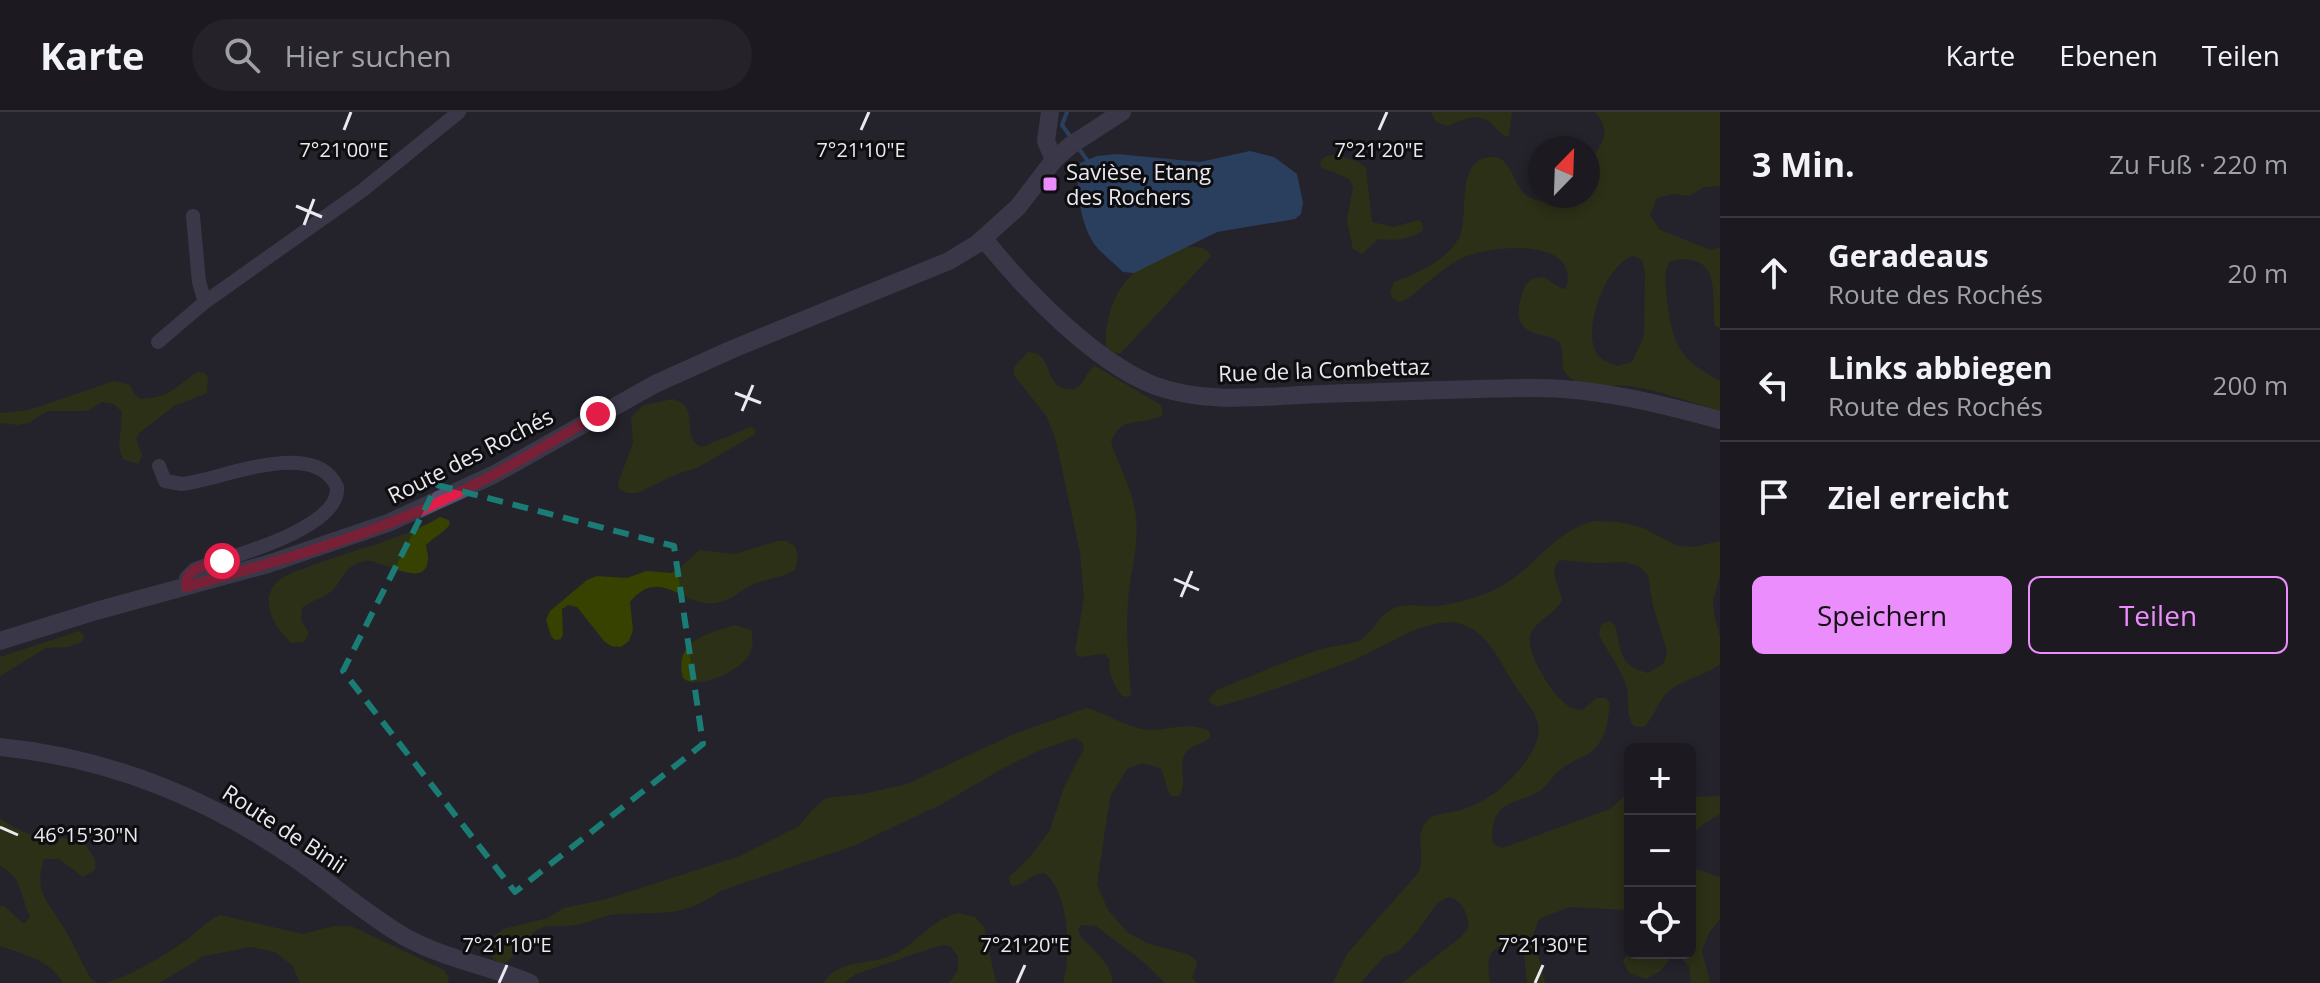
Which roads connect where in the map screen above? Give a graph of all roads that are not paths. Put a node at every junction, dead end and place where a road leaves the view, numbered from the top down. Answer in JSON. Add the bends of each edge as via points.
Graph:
{"nodes":[{"id":1,"x":459,"y":112,"type":"edge"},
{"id":2,"x":1050,"y":112,"type":"edge"},
{"id":3,"x":1122,"y":112,"type":"edge"},
{"id":4,"x":1054,"y":160,"type":"junction"},
{"id":5,"x":193,"y":216,"type":"dead end"},
{"id":6,"x":984,"y":239,"type":"junction"},
{"id":7,"x":205,"y":302,"type":"junction"},
{"id":8,"x":158,"y":342,"type":"dead end"},
{"id":9,"x":1720,"y":420,"type":"edge"},
{"id":10,"x":159,"y":466,"type":"dead end"},
{"id":11,"x":186,"y":587,"type":"junction"},
{"id":12,"x":0,"y":641,"type":"edge"},
{"id":13,"x":0,"y":747,"type":"edge"},
{"id":14,"x":530,"y":983,"type":"edge"}],
"edges":[{"from":1,"to":7,"type":"street","via":[[363,190]]},
{"from":2,"to":4,"type":"street","via":[[1046,141]]},
{"from":3,"to":4,"type":"street","name":"Route des Rochés"},
{"from":4,"to":6,"type":"street","name":"Route des Rochés","via":[[1018,207]]},
{"from":5,"to":7,"type":"street"},
{"from":6,"to":9,"type":"street","name":"Rue de la Combettaz","via":[[1101,355],[1141,379],[1177,392],[1240,397],[1551,388],[1628,397]]},
{"from":6,"to":11,"type":"street","name":"Route des Rochés","via":[[949,261],[655,384],[424,509],[325,546]]},
{"from":7,"to":8,"type":"street"},
{"from":10,"to":11,"type":"street","name":"Route des Rochés","via":[[165,481],[182,484],[300,461],[326,471],[337,487],[335,503],[326,513],[272,543],[195,569],[186,578]]},
{"from":11,"to":12,"type":"street","name":"Route des Rochés"},
{"from":13,"to":14,"type":"street","name":"Route de Binii","via":[[109,767],[177,791],[256,832],[402,935],[451,958]]}]}
